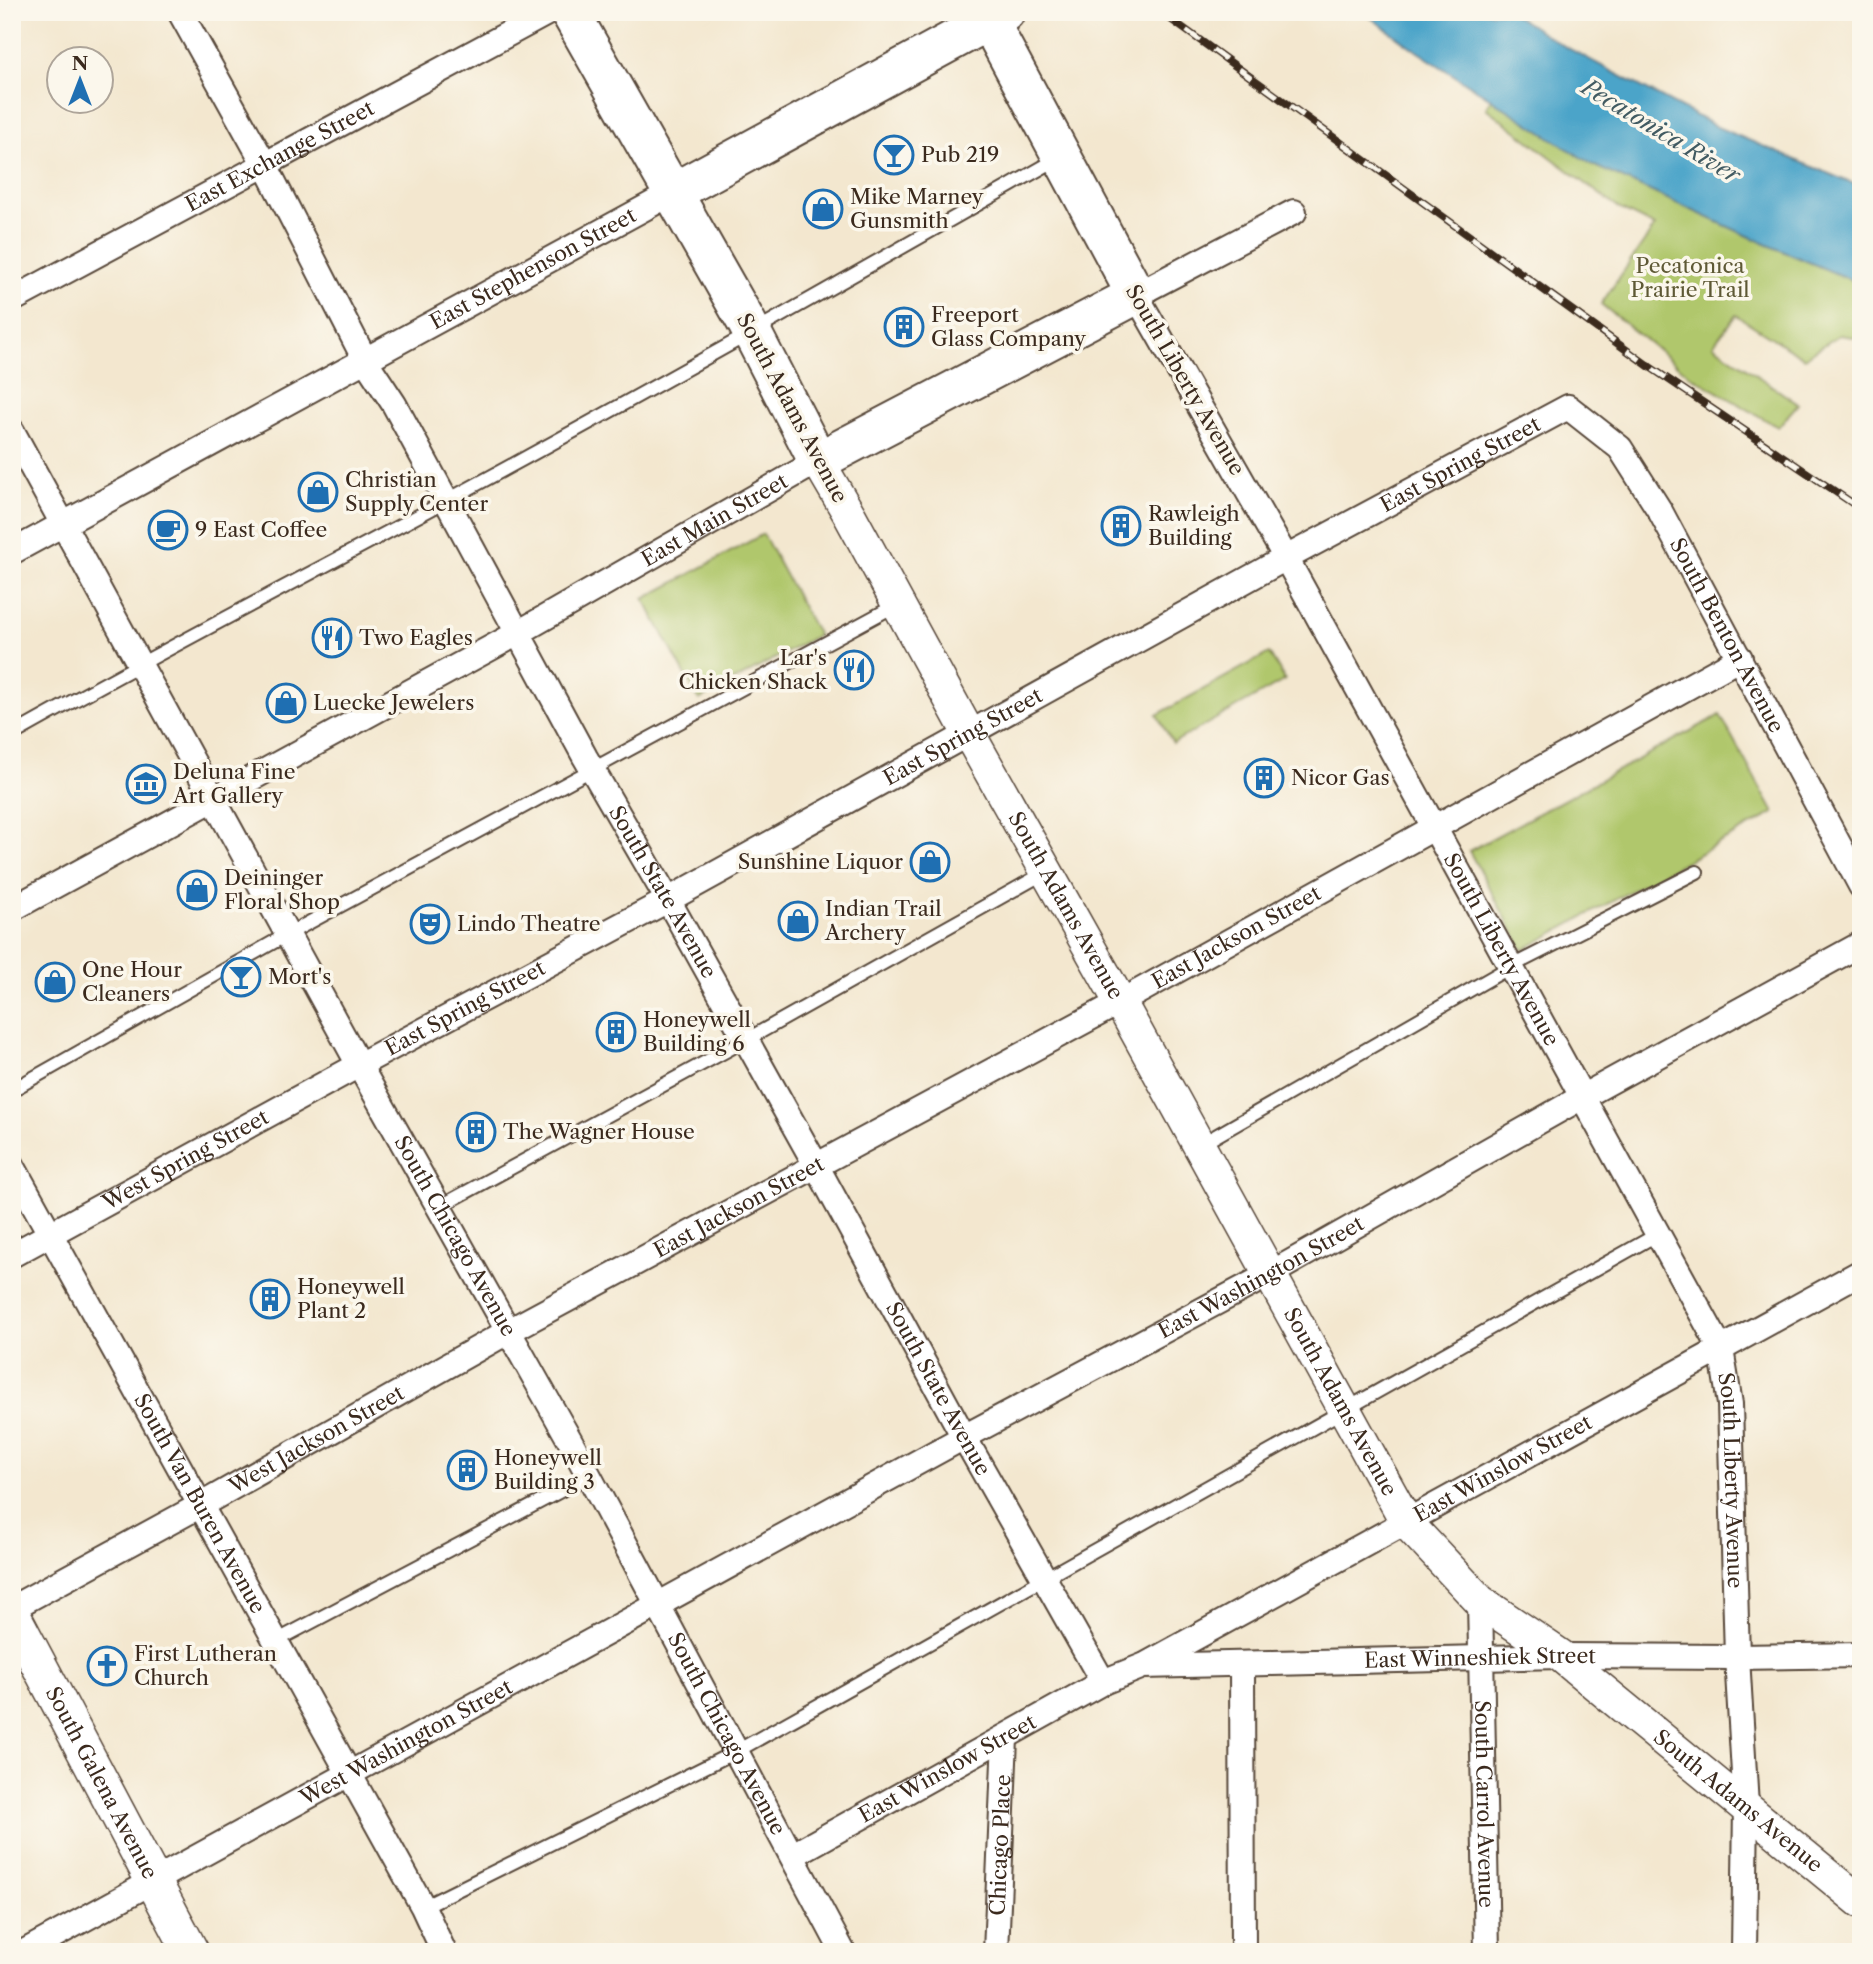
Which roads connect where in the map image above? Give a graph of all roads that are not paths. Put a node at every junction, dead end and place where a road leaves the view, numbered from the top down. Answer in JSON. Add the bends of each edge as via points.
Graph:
{"nodes":[{"id":1,"x":180,"y":12,"type":"edge"},
{"id":2,"x":549,"y":12,"type":"edge"},
{"id":3,"x":570,"y":12,"type":"edge"},
{"id":4,"x":993,"y":15,"type":"edge"},
{"id":5,"x":1062,"y":157,"type":"junction"},
{"id":6,"x":265,"y":164,"type":"junction"},
{"id":7,"x":674,"y":192,"type":"junction"},
{"id":8,"x":1294,"y":212,"type":"dead end"},
{"id":9,"x":1136,"y":295,"type":"junction"},
{"id":10,"x":12,"y":300,"type":"edge"},
{"id":11,"x":752,"y":333,"type":"junction"},
{"id":12,"x":365,"y":360,"type":"junction"},
{"id":13,"x":1567,"y":407,"type":"joint"},
{"id":14,"x":12,"y":431,"type":"edge"},
{"id":15,"x":818,"y":461,"type":"junction"},
{"id":16,"x":446,"y":501,"type":"junction"},
{"id":17,"x":62,"y":524,"type":"junction"},
{"id":18,"x":12,"y":552,"type":"edge"},
{"id":19,"x":1286,"y":558,"type":"junction"},
{"id":20,"x":898,"y":604,"type":"junction"},
{"id":21,"x":518,"y":632,"type":"junction"},
{"id":22,"x":1740,"y":658,"type":"junction"},
{"id":23,"x":139,"y":663,"type":"junction"},
{"id":24,"x":12,"y":734,"type":"edge"},
{"id":25,"x":969,"y":734,"type":"junction"},
{"id":26,"x":592,"y":769,"type":"junction"},
{"id":27,"x":215,"y":800,"type":"junction"},
{"id":28,"x":1434,"y":827,"type":"junction"},
{"id":29,"x":1046,"y":871,"type":"junction"},
{"id":30,"x":1697,"y":872,"type":"dead end"},
{"id":31,"x":1861,"y":886,"type":"edge"},
{"id":32,"x":668,"y":900,"type":"junction"},
{"id":33,"x":12,"y":909,"type":"edge"},
{"id":34,"x":288,"y":934,"type":"junction"},
{"id":35,"x":1861,"y":944,"type":"edge"},
{"id":36,"x":1510,"y":967,"type":"junction"},
{"id":37,"x":1120,"y":1002,"type":"junction"},
{"id":38,"x":746,"y":1040,"type":"junction"},
{"id":39,"x":359,"y":1065,"type":"junction"},
{"id":40,"x":12,"y":1090,"type":"edge"},
{"id":41,"x":1583,"y":1097,"type":"junction"},
{"id":42,"x":1199,"y":1146,"type":"junction"},
{"id":43,"x":12,"y":1165,"type":"edge"},
{"id":44,"x":816,"y":1165,"type":"junction"},
{"id":45,"x":439,"y":1207,"type":"junction"},
{"id":46,"x":50,"y":1234,"type":"junction"},
{"id":47,"x":1658,"y":1234,"type":"junction"},
{"id":48,"x":12,"y":1255,"type":"edge"},
{"id":49,"x":1861,"y":1272,"type":"edge"},
{"id":50,"x":1270,"y":1274,"type":"junction"},
{"id":51,"x":509,"y":1331,"type":"junction"},
{"id":52,"x":1721,"y":1349,"type":"junction"},
{"id":53,"x":1346,"y":1411,"type":"junction"},
{"id":54,"x":964,"y":1437,"type":"junction"},
{"id":55,"x":589,"y":1476,"type":"junction"},
{"id":56,"x":201,"y":1506,"type":"junction"},
{"id":57,"x":1407,"y":1523,"type":"junction"},
{"id":58,"x":1044,"y":1577,"type":"junction"},
{"id":59,"x":1480,"y":1601,"type":"junction"},
{"id":60,"x":659,"y":1604,"type":"junction"},
{"id":61,"x":12,"y":1608,"type":"edge"},
{"id":62,"x":12,"y":1614,"type":"edge"},
{"id":63,"x":276,"y":1641,"type":"junction"},
{"id":64,"x":1861,"y":1655,"type":"edge"},
{"id":65,"x":1561,"y":1656,"type":"junction"},
{"id":66,"x":1737,"y":1657,"type":"junction"},
{"id":67,"x":1481,"y":1658,"type":"junction"},
{"id":68,"x":1242,"y":1665,"type":"junction"},
{"id":69,"x":1143,"y":1666,"type":"junction"},
{"id":70,"x":1103,"y":1682,"type":"junction"},
{"id":71,"x":1005,"y":1738,"type":"junction"},
{"id":72,"x":737,"y":1751,"type":"junction"},
{"id":73,"x":349,"y":1773,"type":"junction"},
{"id":74,"x":1746,"y":1806,"type":"junction"},
{"id":75,"x":793,"y":1855,"type":"junction"},
{"id":76,"x":155,"y":1881,"type":"junction"},
{"id":77,"x":1861,"y":1902,"type":"edge"},
{"id":78,"x":423,"y":1907,"type":"junction"},
{"id":79,"x":24,"y":1952,"type":"edge"},
{"id":80,"x":191,"y":1952,"type":"edge"},
{"id":81,"x":444,"y":1952,"type":"edge"},
{"id":82,"x":843,"y":1952,"type":"edge"},
{"id":83,"x":996,"y":1952,"type":"edge"},
{"id":84,"x":1243,"y":1952,"type":"edge"},
{"id":85,"x":1487,"y":1952,"type":"edge"},
{"id":86,"x":1744,"y":1952,"type":"edge"}],
"edges":[{"from":1,"to":6,"type":"street","name":"South State Avenue"},
{"from":2,"to":6,"type":"street","name":"East Exchange Street"},
{"from":3,"to":7,"type":"main road","name":"South Adams Avenue"},
{"from":4,"to":5,"type":"main road","name":"South Liberty Avenue"},
{"from":4,"to":7,"type":"main road","name":"East Stephenson Street"},
{"from":5,"to":9,"type":"main road","name":"South Liberty Avenue"},
{"from":5,"to":11,"type":"lane"},
{"from":6,"to":10,"type":"street","name":"East Exchange Street"},
{"from":6,"to":12,"type":"street","name":"South State Avenue"},
{"from":7,"to":11,"type":"main road","name":"South Adams Avenue"},
{"from":7,"to":12,"type":"street","name":"East Stephenson Street"},
{"from":8,"to":9,"type":"street","name":"East Main Street"},
{"from":9,"to":15,"type":"main road","name":"East Main Street"},
{"from":9,"to":19,"type":"street","name":"South Liberty Avenue"},
{"from":11,"to":15,"type":"main road","name":"South Adams Avenue"},
{"from":11,"to":16,"type":"lane"},
{"from":12,"to":16,"type":"street","name":"South State Avenue"},
{"from":12,"to":17,"type":"street","name":"East Stephenson Street"},
{"from":13,"to":19,"type":"street","name":"East Spring Street"},
{"from":13,"to":22,"type":"street","name":"South Benton Avenue","via":[[1620,448]]},
{"from":14,"to":17,"type":"street","name":"South Chicago Avenue"},
{"from":15,"to":20,"type":"street","name":"South Adams Avenue"},
{"from":15,"to":21,"type":"street","name":"East Main Street"},
{"from":16,"to":21,"type":"street","name":"South State Avenue"},
{"from":16,"to":23,"type":"lane"},
{"from":17,"to":18,"type":"street","name":"East Stephenson Street"},
{"from":17,"to":23,"type":"street","name":"South Chicago Avenue"},
{"from":19,"to":25,"type":"street","name":"East Spring Street"},
{"from":19,"to":28,"type":"street","name":"South Liberty Avenue"},
{"from":20,"to":25,"type":"street","name":"South Adams Avenue"},
{"from":20,"to":26,"type":"lane"},
{"from":21,"to":26,"type":"street","name":"South State Avenue"},
{"from":21,"to":27,"type":"street","name":"East Main Street"},
{"from":22,"to":28,"type":"street","name":"East Jackson Street"},
{"from":22,"to":31,"type":"street","name":"South Benton Avenue"},
{"from":23,"to":24,"type":"lane"},
{"from":23,"to":27,"type":"street","name":"South Chicago Avenue"},
{"from":25,"to":29,"type":"street","name":"South Adams Avenue"},
{"from":25,"to":32,"type":"street","name":"East Spring Street"},
{"from":26,"to":32,"type":"street","name":"South State Avenue"},
{"from":26,"to":34,"type":"lane"},
{"from":27,"to":33,"type":"street","name":"East Main Street"},
{"from":27,"to":34,"type":"street","name":"South Chicago Avenue"},
{"from":28,"to":36,"type":"street","name":"South Liberty Avenue"},
{"from":28,"to":37,"type":"street","name":"East Jackson Street"},
{"from":29,"to":37,"type":"street","name":"South Adams Avenue"},
{"from":29,"to":38,"type":"lane"},
{"from":30,"to":36,"type":"lane"},
{"from":32,"to":38,"type":"street","name":"South State Avenue"},
{"from":32,"to":39,"type":"street","name":"East Spring Street"},
{"from":34,"to":39,"type":"street","name":"South Chicago Avenue"},
{"from":34,"to":40,"type":"lane"},
{"from":35,"to":41,"type":"street","name":"East Washington Street"},
{"from":36,"to":41,"type":"street","name":"South Liberty Avenue"},
{"from":36,"to":42,"type":"lane"},
{"from":37,"to":42,"type":"street","name":"South Adams Avenue"},
{"from":37,"to":44,"type":"street","name":"East Jackson Street"},
{"from":38,"to":44,"type":"street","name":"South State Avenue"},
{"from":38,"to":45,"type":"lane"},
{"from":39,"to":45,"type":"street","name":"South Chicago Avenue"},
{"from":39,"to":46,"type":"street","name":"West Spring Street"},
{"from":41,"to":47,"type":"street","name":"South Liberty Avenue"},
{"from":41,"to":50,"type":"street","name":"East Washington Street"},
{"from":42,"to":50,"type":"street","name":"South Adams Avenue"},
{"from":43,"to":46,"type":"street","name":"South Van Buren Avenue"},
{"from":44,"to":51,"type":"street","name":"East Jackson Street"},
{"from":44,"to":54,"type":"street","name":"South State Avenue"},
{"from":45,"to":51,"type":"street","name":"South Chicago Avenue"},
{"from":46,"to":48,"type":"street","name":"West Spring Street"},
{"from":46,"to":56,"type":"street","name":"South Van Buren Avenue"},
{"from":47,"to":52,"type":"street","name":"South Liberty Avenue"},
{"from":47,"to":53,"type":"lane"},
{"from":49,"to":52,"type":"street","name":"East Winslow Street"},
{"from":50,"to":53,"type":"street","name":"South Adams Avenue"},
{"from":50,"to":54,"type":"street","name":"East Washington Street"},
{"from":51,"to":55,"type":"street","name":"South Chicago Avenue"},
{"from":51,"to":56,"type":"street","name":"West Jackson Street"},
{"from":52,"to":57,"type":"street","name":"East Winslow Street"},
{"from":52,"to":66,"type":"street","name":"South Liberty Avenue","via":[[1730,1404]]},
{"from":53,"to":57,"type":"street","name":"South Adams Avenue"},
{"from":53,"to":58,"type":"lane"},
{"from":54,"to":58,"type":"street","name":"South State Avenue"},
{"from":54,"to":60,"type":"street","name":"East Washington Street"},
{"from":55,"to":60,"type":"street","name":"South Chicago Avenue"},
{"from":55,"to":63,"type":"lane"},
{"from":56,"to":61,"type":"street","name":"West Jackson Street"},
{"from":56,"to":63,"type":"street","name":"South Van Buren Avenue"},
{"from":57,"to":59,"type":"street","name":"South Adams Avenue"},
{"from":57,"to":69,"type":"street","name":"East Winslow Street"},
{"from":58,"to":70,"type":"street","name":"South State Avenue"},
{"from":58,"to":72,"type":"lane"},
{"from":59,"to":65,"type":"street","name":"South Adams Avenue"},
{"from":59,"to":67,"type":"street"},
{"from":60,"to":72,"type":"street","name":"South Chicago Avenue"},
{"from":60,"to":73,"type":"street","name":"West Washington Street"},
{"from":62,"to":76,"type":"main road","name":"South Galena Avenue"},
{"from":63,"to":73,"type":"street","name":"South Van Buren Avenue"},
{"from":64,"to":66,"type":"street","name":"East Winneshiek Street"},
{"from":65,"to":66,"type":"street","name":"East Winneshiek Street"},
{"from":65,"to":67,"type":"street","name":"East Winneshiek Street"},
{"from":65,"to":74,"type":"street","name":"South Adams Avenue"},
{"from":66,"to":74,"type":"street","name":"South Liberty Avenue"},
{"from":67,"to":68,"type":"street","name":"East Winneshiek Street"},
{"from":67,"to":85,"type":"street","name":"South Carrol Avenue"},
{"from":68,"to":69,"type":"street","name":"East Winneshiek Street"},
{"from":68,"to":84,"type":"street"},
{"from":69,"to":70,"type":"street","name":"East Winneshiek Street"},
{"from":70,"to":71,"type":"street","name":"East Winslow Street"},
{"from":71,"to":75,"type":"street","name":"East Winslow Street"},
{"from":71,"to":83,"type":"street","name":"Chicago Place"},
{"from":72,"to":75,"type":"street","name":"South Chicago Avenue"},
{"from":72,"to":78,"type":"lane"},
{"from":73,"to":76,"type":"street","name":"West Washington Street"},
{"from":73,"to":78,"type":"street","name":"South Van Buren Avenue"},
{"from":74,"to":77,"type":"street","name":"South Adams Avenue"},
{"from":74,"to":86,"type":"street","name":"South Liberty Avenue"},
{"from":75,"to":82,"type":"street","name":"South Chicago Avenue"},
{"from":76,"to":79,"type":"street","name":"West Washington Street"},
{"from":76,"to":80,"type":"main road","name":"South Galena Avenue"},
{"from":78,"to":81,"type":"street","name":"South Van Buren Avenue"}]}
